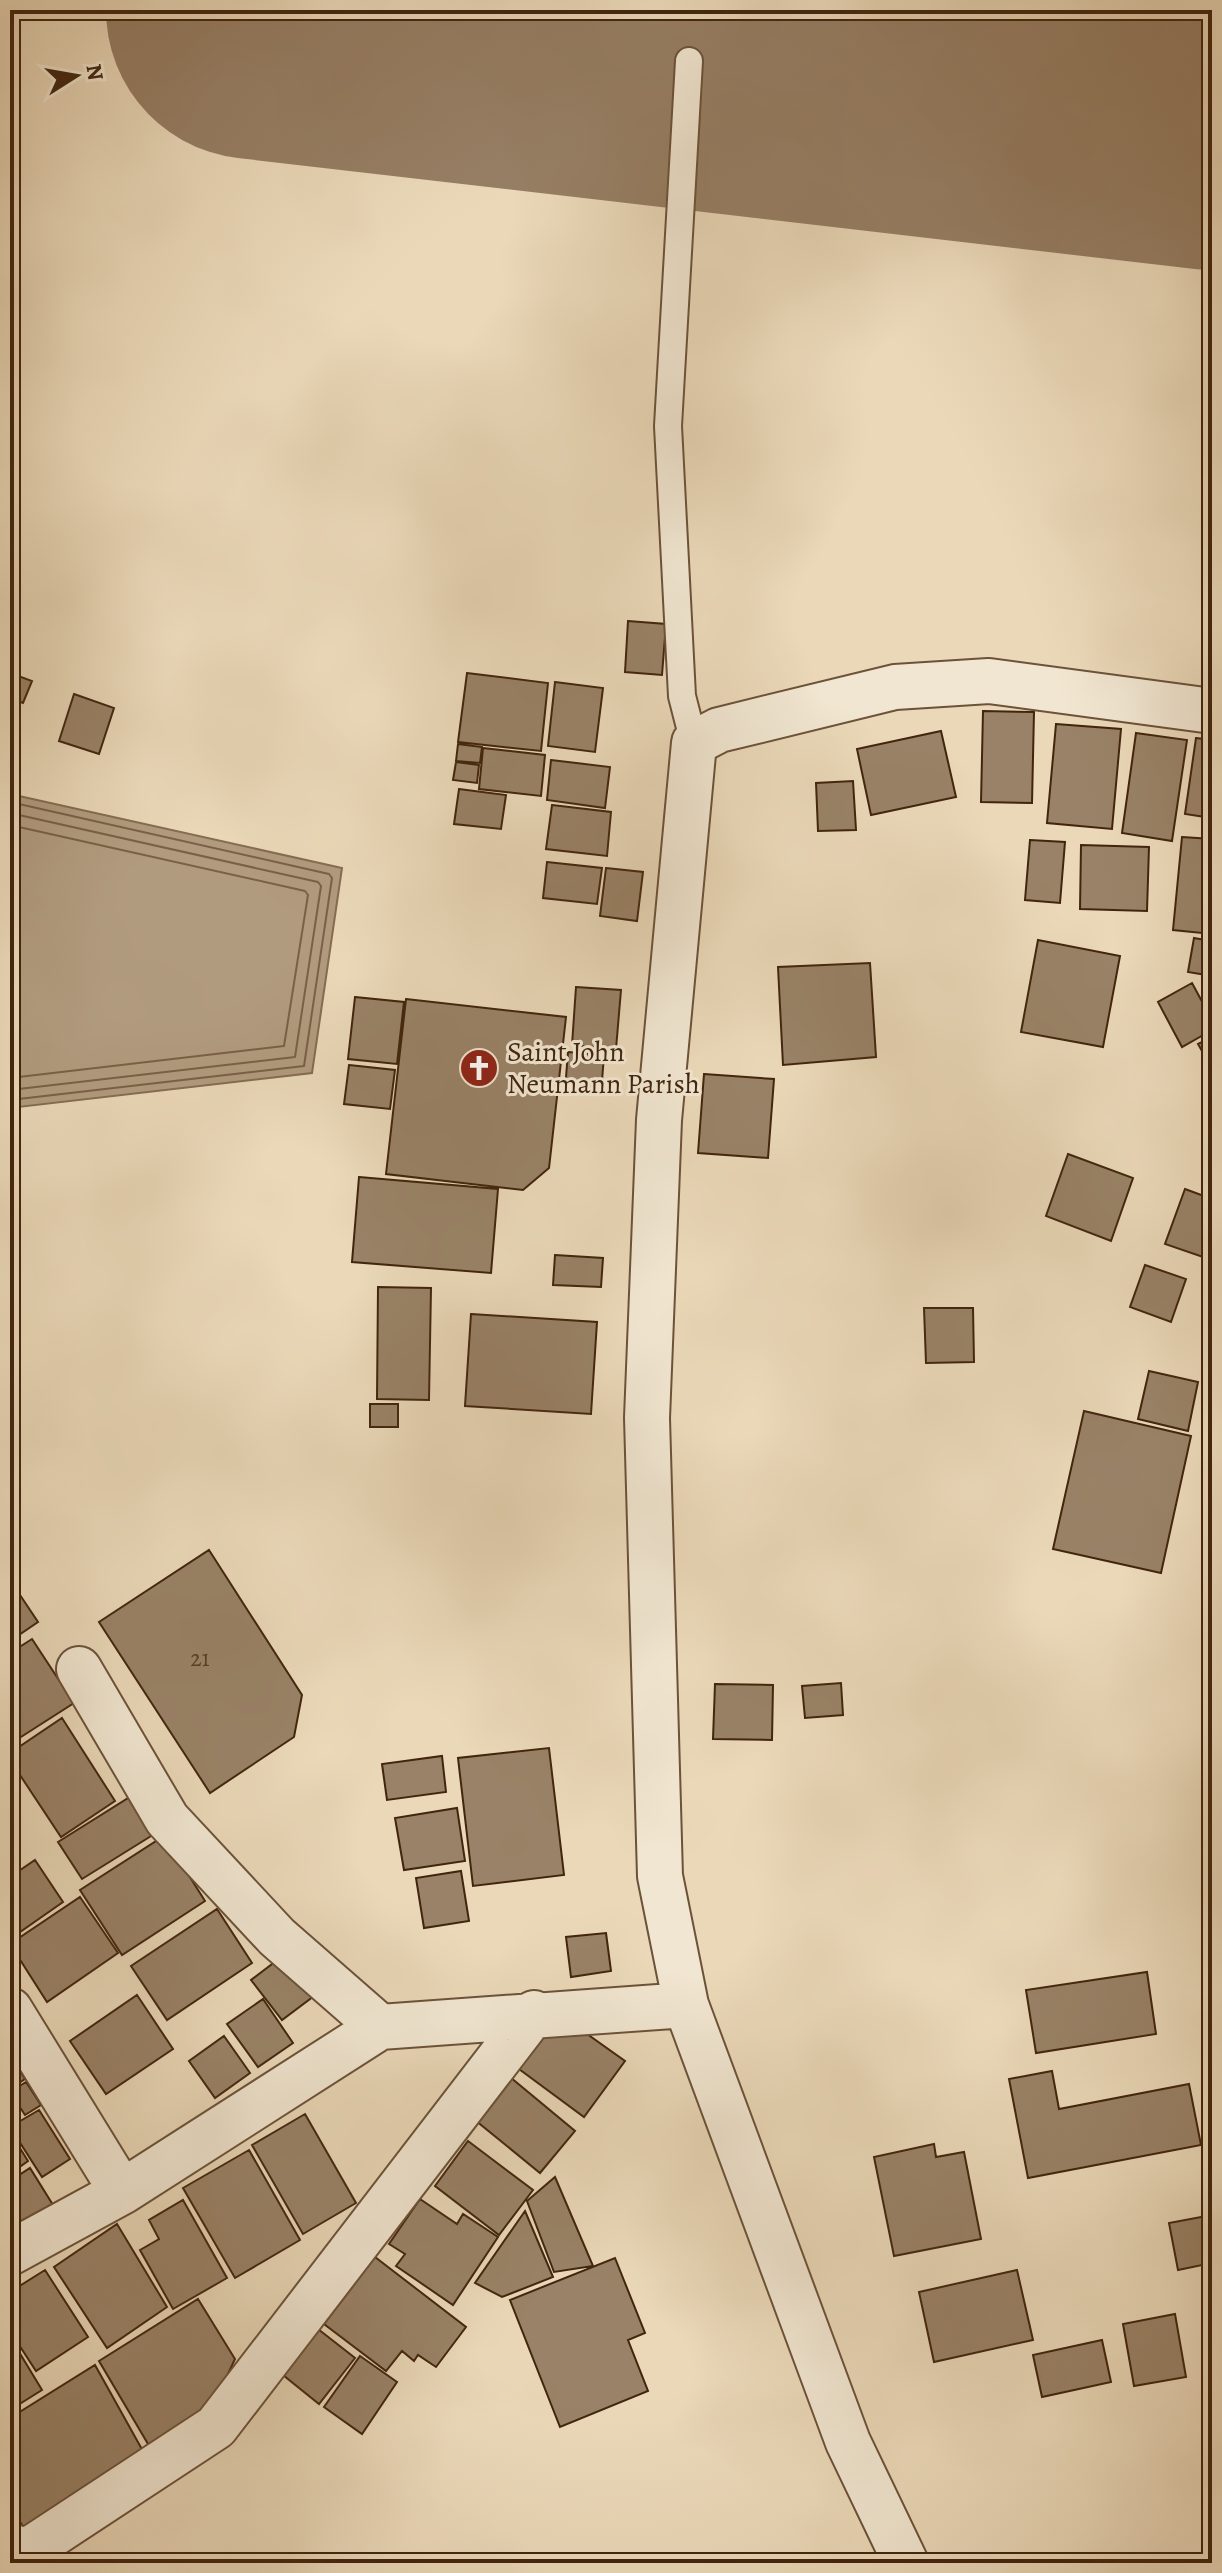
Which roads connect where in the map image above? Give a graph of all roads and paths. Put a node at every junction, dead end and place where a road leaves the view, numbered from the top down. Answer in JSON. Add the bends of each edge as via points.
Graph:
{"nodes":[{"id":1,"x":689,"y":61,"type":"dead end"},
{"id":2,"x":1212,"y":711,"type":"edge"},
{"id":3,"x":694,"y":743,"type":"junction"},
{"id":4,"x":79,"y":1669,"type":"dead end"},
{"id":5,"x":686,"y":2005,"type":"junction"},
{"id":6,"x":10,"y":2010,"type":"edge"},
{"id":7,"x":534,"y":2013,"type":"junction"},
{"id":8,"x":380,"y":2027,"type":"junction"},
{"id":9,"x":122,"y":2192,"type":"junction"},
{"id":10,"x":10,"y":2253,"type":"edge"},
{"id":11,"x":10,"y":2545,"type":"edge"},
{"id":12,"x":906,"y":2563,"type":"edge"}],
"edges":[{"from":1,"to":3,"type":"lane","via":[[668,426],[682,696]]},
{"from":2,"to":3,"type":"street","via":[[989,681],[895,687],[719,730]]},
{"from":3,"to":5,"type":"street","via":[[659,1120],[647,1418],[660,1876]]},
{"from":4,"to":8,"type":"street","via":[[167,1819],[277,1937]]},
{"from":5,"to":7,"type":"street"},
{"from":5,"to":12,"type":"street","via":[[848,2442]]},
{"from":6,"to":9,"type":"street"},
{"from":7,"to":8,"type":"street"},
{"from":7,"to":11,"type":"street","via":[[216,2427],[35,2546],[20,2552]]},
{"from":8,"to":9,"type":"street"},
{"from":9,"to":10,"type":"street"}]}
